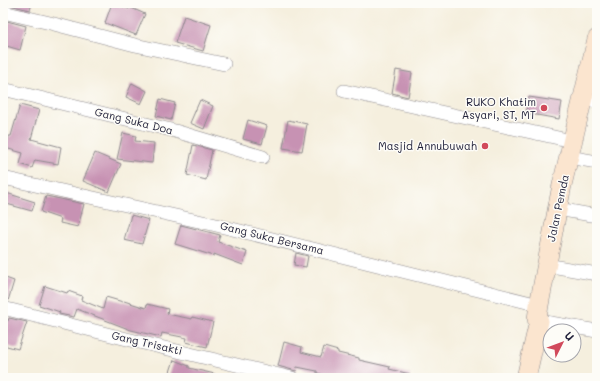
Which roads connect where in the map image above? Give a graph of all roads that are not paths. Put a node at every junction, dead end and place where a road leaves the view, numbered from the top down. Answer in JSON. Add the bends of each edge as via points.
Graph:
{"nodes":[{"id":1,"x":3,"y":12,"type":"edge"},
{"id":2,"x":597,"y":42,"type":"edge"},
{"id":3,"x":224,"y":64,"type":"dead end"},
{"id":4,"x":3,"y":89,"type":"edge"},
{"id":5,"x":344,"y":91,"type":"dead end"},
{"id":6,"x":590,"y":100,"type":"edge"},
{"id":7,"x":571,"y":149,"type":"junction"},
{"id":8,"x":263,"y":157,"type":"dead end"},
{"id":9,"x":597,"y":162,"type":"edge"},
{"id":10,"x":3,"y":178,"type":"edge"},
{"id":11,"x":558,"y":210,"type":"junction"},
{"id":12,"x":597,"y":216,"type":"edge"},
{"id":13,"x":546,"y":265,"type":"junction"},
{"id":14,"x":597,"y":274,"type":"edge"},
{"id":15,"x":3,"y":308,"type":"edge"},
{"id":16,"x":539,"y":313,"type":"junction"},
{"id":17,"x":597,"y":331,"type":"edge"},
{"id":18,"x":292,"y":378,"type":"edge"},
{"id":19,"x":526,"y":378,"type":"edge"}],
"edges":[{"from":1,"to":3,"type":"street"},
{"from":2,"to":6,"type":"street","name":"Jalan Pemda"},
{"from":4,"to":8,"type":"street","name":"Gang Suka Doa","via":[[175,131]]},
{"from":5,"to":7,"type":"street"},
{"from":6,"to":7,"type":"street","name":"Jalan Pemda"},
{"from":7,"to":9,"type":"street"},
{"from":7,"to":11,"type":"street","name":"Jalan Pemda"},
{"from":10,"to":16,"type":"street","name":"Gang Suka Bersama","via":[[212,224]]},
{"from":11,"to":12,"type":"street"},
{"from":11,"to":13,"type":"street","name":"Jalan Pemda"},
{"from":13,"to":14,"type":"street"},
{"from":13,"to":16,"type":"street","name":"Jalan Pemda"},
{"from":15,"to":18,"type":"street","name":"Gang Trisakti"},
{"from":16,"to":17,"type":"street","name":"Gang Suka Bersama"},
{"from":16,"to":19,"type":"street","name":"Jalan Pemda"}]}
